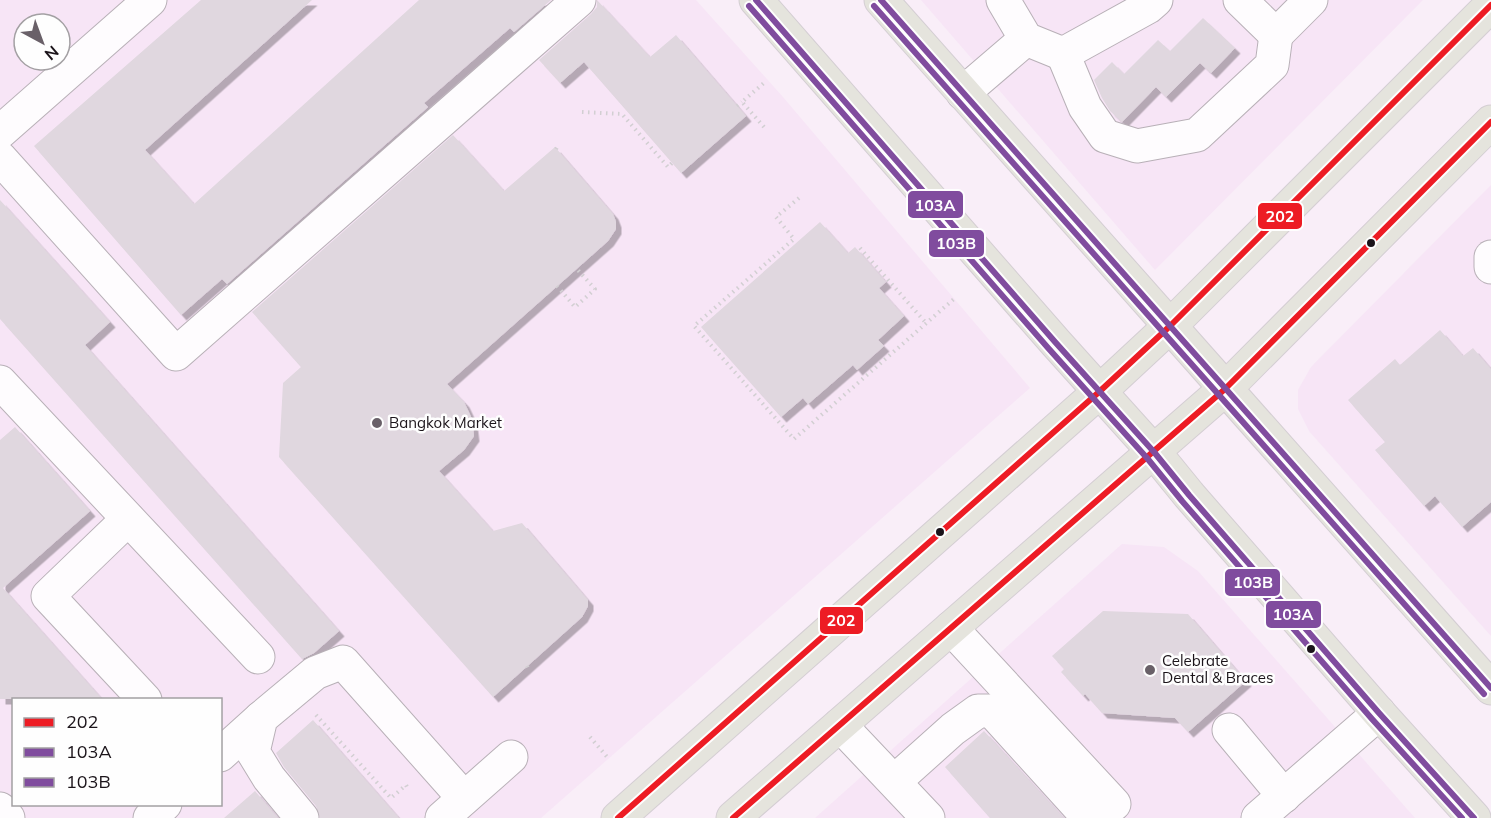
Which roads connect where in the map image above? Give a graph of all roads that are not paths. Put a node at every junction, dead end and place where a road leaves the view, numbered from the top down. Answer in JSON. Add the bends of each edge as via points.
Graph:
{"nodes":[{"id":1,"x":150,"y":0,"type":"edge"},
{"id":2,"x":579,"y":0,"type":"edge"},
{"id":3,"x":756,"y":0,"type":"edge"},
{"id":4,"x":1003,"y":0,"type":"edge"},
{"id":5,"x":1156,"y":0,"type":"edge"},
{"id":6,"x":1240,"y":0,"type":"edge"},
{"id":7,"x":1311,"y":0,"type":"edge"},
{"id":8,"x":893,"y":4,"type":"edge"},
{"id":9,"x":1491,"y":5,"type":"edge"},
{"id":10,"x":1276,"y":35,"type":"junction"},
{"id":11,"x":1026,"y":39,"type":"junction"},
{"id":12,"x":1064,"y":54,"type":"junction"},
{"id":13,"x":963,"y":93,"type":"junction"},
{"id":14,"x":1491,"y":122,"type":"edge"},
{"id":15,"x":0,"y":132,"type":"edge"},
{"id":16,"x":0,"y":158,"type":"edge"},
{"id":17,"x":1491,"y":257,"type":"edge"},
{"id":18,"x":1491,"y":267,"type":"edge"},
{"id":19,"x":1170,"y":326,"type":"junction"},
{"id":20,"x":1225,"y":389,"type":"junction"},
{"id":21,"x":3,"y":391,"type":"edge"},
{"id":22,"x":1100,"y":392,"type":"junction"},
{"id":23,"x":1154,"y":452,"type":"junction"},
{"id":24,"x":128,"y":519,"type":"junction"},
{"id":25,"x":951,"y":628,"type":"junction"},
{"id":26,"x":258,"y":657,"type":"dead end"},
{"id":27,"x":1491,"y":688,"type":"edge"},
{"id":28,"x":144,"y":698,"type":"edge"},
{"id":29,"x":1379,"y":712,"type":"junction"},
{"id":30,"x":261,"y":718,"type":"junction"},
{"id":31,"x":840,"y":724,"type":"junction"},
{"id":32,"x":1229,"y":730,"type":"dead end"},
{"id":33,"x":222,"y":753,"type":"edge"},
{"id":34,"x":511,"y":757,"type":"dead end"},
{"id":35,"x":895,"y":781,"type":"junction"},
{"id":36,"x":1284,"y":796,"type":"junction"},
{"id":37,"x":163,"y":806,"type":"edge"},
{"id":38,"x":453,"y":808,"type":"edge"},
{"id":39,"x":0,"y":809,"type":"edge"},
{"id":40,"x":1101,"y":811,"type":"edge"},
{"id":41,"x":8,"y":818,"type":"edge"},
{"id":42,"x":150,"y":818,"type":"edge"},
{"id":43,"x":302,"y":818,"type":"edge"},
{"id":44,"x":618,"y":818,"type":"edge"},
{"id":45,"x":733,"y":818,"type":"edge"},
{"id":46,"x":928,"y":818,"type":"edge"},
{"id":47,"x":1258,"y":818,"type":"edge"},
{"id":48,"x":1474,"y":818,"type":"edge"}],
"edges":[{"from":1,"to":15,"type":"lane"},
{"from":2,"to":16,"type":"lane","via":[[176,354]]},
{"from":3,"to":22,"type":"main road"},
{"from":4,"to":11,"type":"lane"},
{"from":5,"to":12,"type":"lane"},
{"from":6,"to":10,"type":"lane"},
{"from":7,"to":10,"type":"lane"},
{"from":8,"to":13,"type":"main road"},
{"from":9,"to":19,"type":"main road"},
{"from":10,"to":12,"type":"lane","via":[[1272,65],[1197,135],[1137,146],[1105,136],[1085,107]]},
{"from":11,"to":12,"type":"lane"},
{"from":11,"to":13,"type":"lane"},
{"from":13,"to":19,"type":"main road"},
{"from":14,"to":20,"type":"main road"},
{"from":17,"to":18,"type":"lane"},
{"from":19,"to":20,"type":"main road"},
{"from":19,"to":22,"type":"main road"},
{"from":20,"to":23,"type":"main road"},
{"from":20,"to":27,"type":"main road"},
{"from":21,"to":24,"type":"lane"},
{"from":22,"to":23,"type":"main road"},
{"from":22,"to":44,"type":"main road"},
{"from":23,"to":25,"type":"main road"},
{"from":23,"to":29,"type":"main road"},
{"from":24,"to":26,"type":"lane"},
{"from":24,"to":28,"type":"lane","via":[[48,596]]},
{"from":25,"to":31,"type":"main road"},
{"from":25,"to":40,"type":"lane"},
{"from":29,"to":36,"type":"lane"},
{"from":29,"to":48,"type":"main road"},
{"from":30,"to":33,"type":"lane"},
{"from":30,"to":38,"type":"lane","via":[[315,674],[343,662]]},
{"from":30,"to":43,"type":"lane","via":[[253,752]]},
{"from":31,"to":35,"type":"lane"},
{"from":31,"to":45,"type":"main road"},
{"from":32,"to":36,"type":"lane"},
{"from":34,"to":38,"type":"lane"},
{"from":35,"to":40,"type":"lane","via":[[953,729],[978,711],[992,711]]},
{"from":35,"to":46,"type":"lane"},
{"from":36,"to":47,"type":"lane"},
{"from":37,"to":42,"type":"lane"},
{"from":39,"to":41,"type":"lane"}]}
